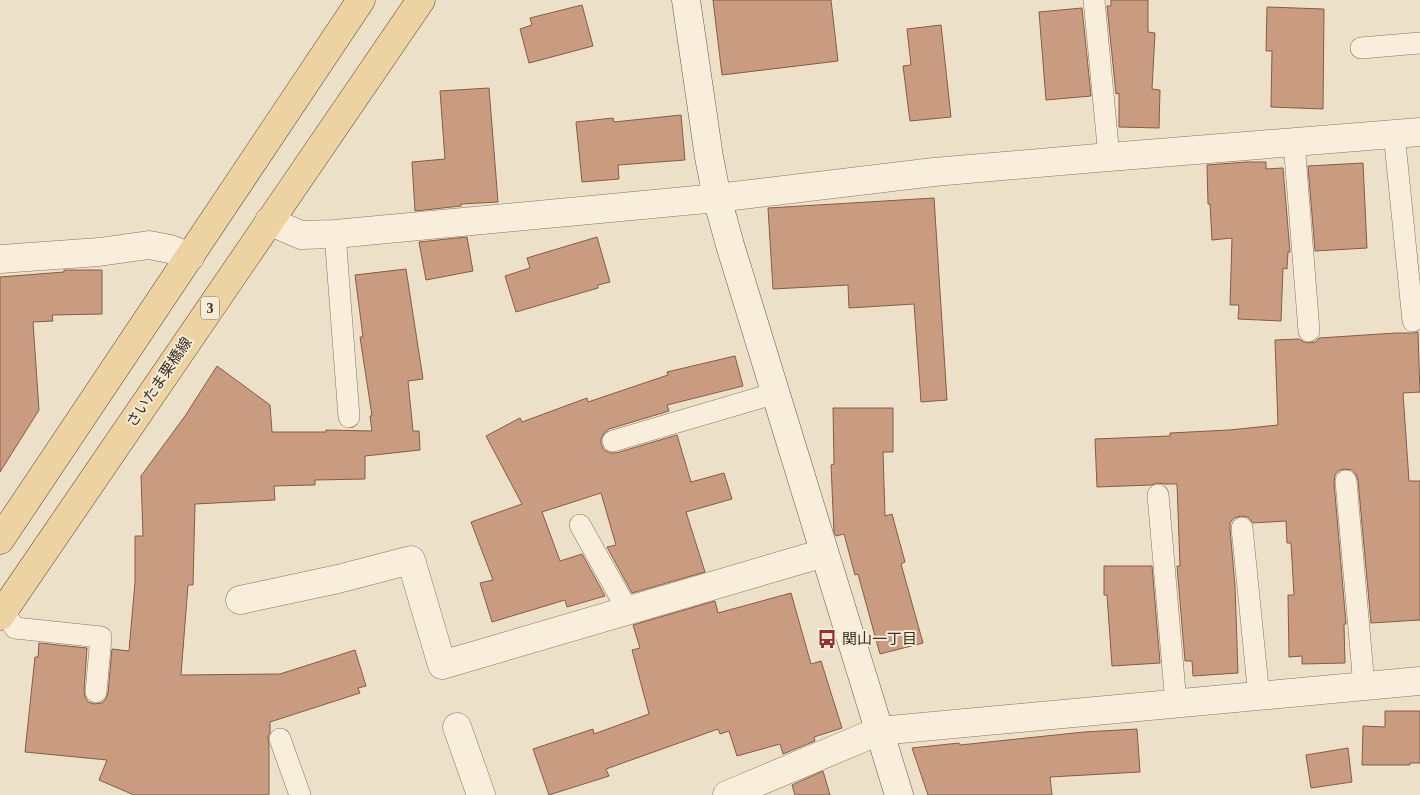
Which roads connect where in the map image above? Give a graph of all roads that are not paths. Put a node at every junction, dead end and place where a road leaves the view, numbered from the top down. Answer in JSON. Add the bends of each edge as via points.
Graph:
{"nodes":[{"id":1,"x":361,"y":0,"type":"edge"},
{"id":2,"x":420,"y":0,"type":"edge"},
{"id":3,"x":686,"y":0,"type":"edge"},
{"id":4,"x":1094,"y":0,"type":"edge"},
{"id":5,"x":1420,"y":43,"type":"edge"},
{"id":6,"x":1361,"y":48,"type":"dead end"},
{"id":7,"x":1407,"y":133,"type":"edge"},
{"id":8,"x":1294,"y":142,"type":"junction"},
{"id":9,"x":1109,"y":157,"type":"junction"},
{"id":10,"x":718,"y":198,"type":"junction"},
{"id":11,"x":269,"y":221,"type":"junction"},
{"id":12,"x":335,"y":234,"type":"junction"},
{"id":13,"x":190,"y":257,"type":"junction"},
{"id":14,"x":0,"y":260,"type":"edge"},
{"id":15,"x":1413,"y":322,"type":"dead end"},
{"id":16,"x":1309,"y":331,"type":"dead end"},
{"id":17,"x":776,"y":393,"type":"junction"},
{"id":18,"x":349,"y":417,"type":"dead end"},
{"id":19,"x":613,"y":441,"type":"dead end"},
{"id":20,"x":1346,"y":482,"type":"dead end"},
{"id":21,"x":1158,"y":495,"type":"dead end"},
{"id":22,"x":580,"y":525,"type":"dead end"},
{"id":23,"x":1242,"y":528,"type":"dead end"},
{"id":24,"x":0,"y":540,"type":"edge"},
{"id":25,"x":824,"y":553,"type":"junction"},
{"id":26,"x":240,"y":600,"type":"dead end"},
{"id":27,"x":628,"y":610,"type":"junction"},
{"id":28,"x":1,"y":611,"type":"edge"},
{"id":29,"x":1420,"y":681,"type":"edge"},
{"id":30,"x":1364,"y":686,"type":"junction"},
{"id":31,"x":96,"y":692,"type":"dead end"},
{"id":32,"x":1259,"y":697,"type":"junction"},
{"id":33,"x":1176,"y":704,"type":"junction"},
{"id":34,"x":458,"y":727,"type":"dead end"},
{"id":35,"x":879,"y":731,"type":"junction"},
{"id":36,"x":280,"y":738,"type":"dead end"},
{"id":37,"x":300,"y":795,"type":"edge"},
{"id":38,"x":481,"y":795,"type":"edge"},
{"id":39,"x":727,"y":795,"type":"edge"},
{"id":40,"x":899,"y":795,"type":"edge"}],
"edges":[{"from":1,"to":13,"type":"main road"},
{"from":2,"to":11,"type":"main road","name":"さいたま栗橋線","number":"3"},
{"from":3,"to":10,"type":"street"},
{"from":4,"to":9,"type":"lane"},
{"from":5,"to":6,"type":"lane"},
{"from":7,"to":8,"type":"street"},
{"from":7,"to":15,"type":"lane"},
{"from":8,"to":9,"type":"street"},
{"from":8,"to":16,"type":"lane"},
{"from":9,"to":10,"type":"street","via":[[934,172]]},
{"from":10,"to":12,"type":"street"},
{"from":10,"to":17,"type":"street"},
{"from":11,"to":12,"type":"street","via":[[301,235]]},
{"from":11,"to":28,"type":"main road","name":"さいたま栗橋線","number":"3"},
{"from":12,"to":18,"type":"lane"},
{"from":13,"to":14,"type":"street","via":[[149,245]]},
{"from":13,"to":24,"type":"main road"},
{"from":17,"to":19,"type":"lane"},
{"from":17,"to":25,"type":"street"},
{"from":20,"to":30,"type":"lane"},
{"from":21,"to":33,"type":"lane"},
{"from":22,"to":27,"type":"lane"},
{"from":23,"to":32,"type":"lane"},
{"from":25,"to":27,"type":"street"},
{"from":25,"to":35,"type":"street"},
{"from":26,"to":27,"type":"street","via":[[411,560],[442,665]]},
{"from":28,"to":31,"type":"lane","via":[[15,628],[101,636]]},
{"from":29,"to":30,"type":"street"},
{"from":30,"to":32,"type":"street"},
{"from":32,"to":33,"type":"street"},
{"from":33,"to":35,"type":"street"},
{"from":34,"to":38,"type":"street"},
{"from":35,"to":39,"type":"street"},
{"from":35,"to":40,"type":"street"},
{"from":36,"to":37,"type":"lane"}]}
